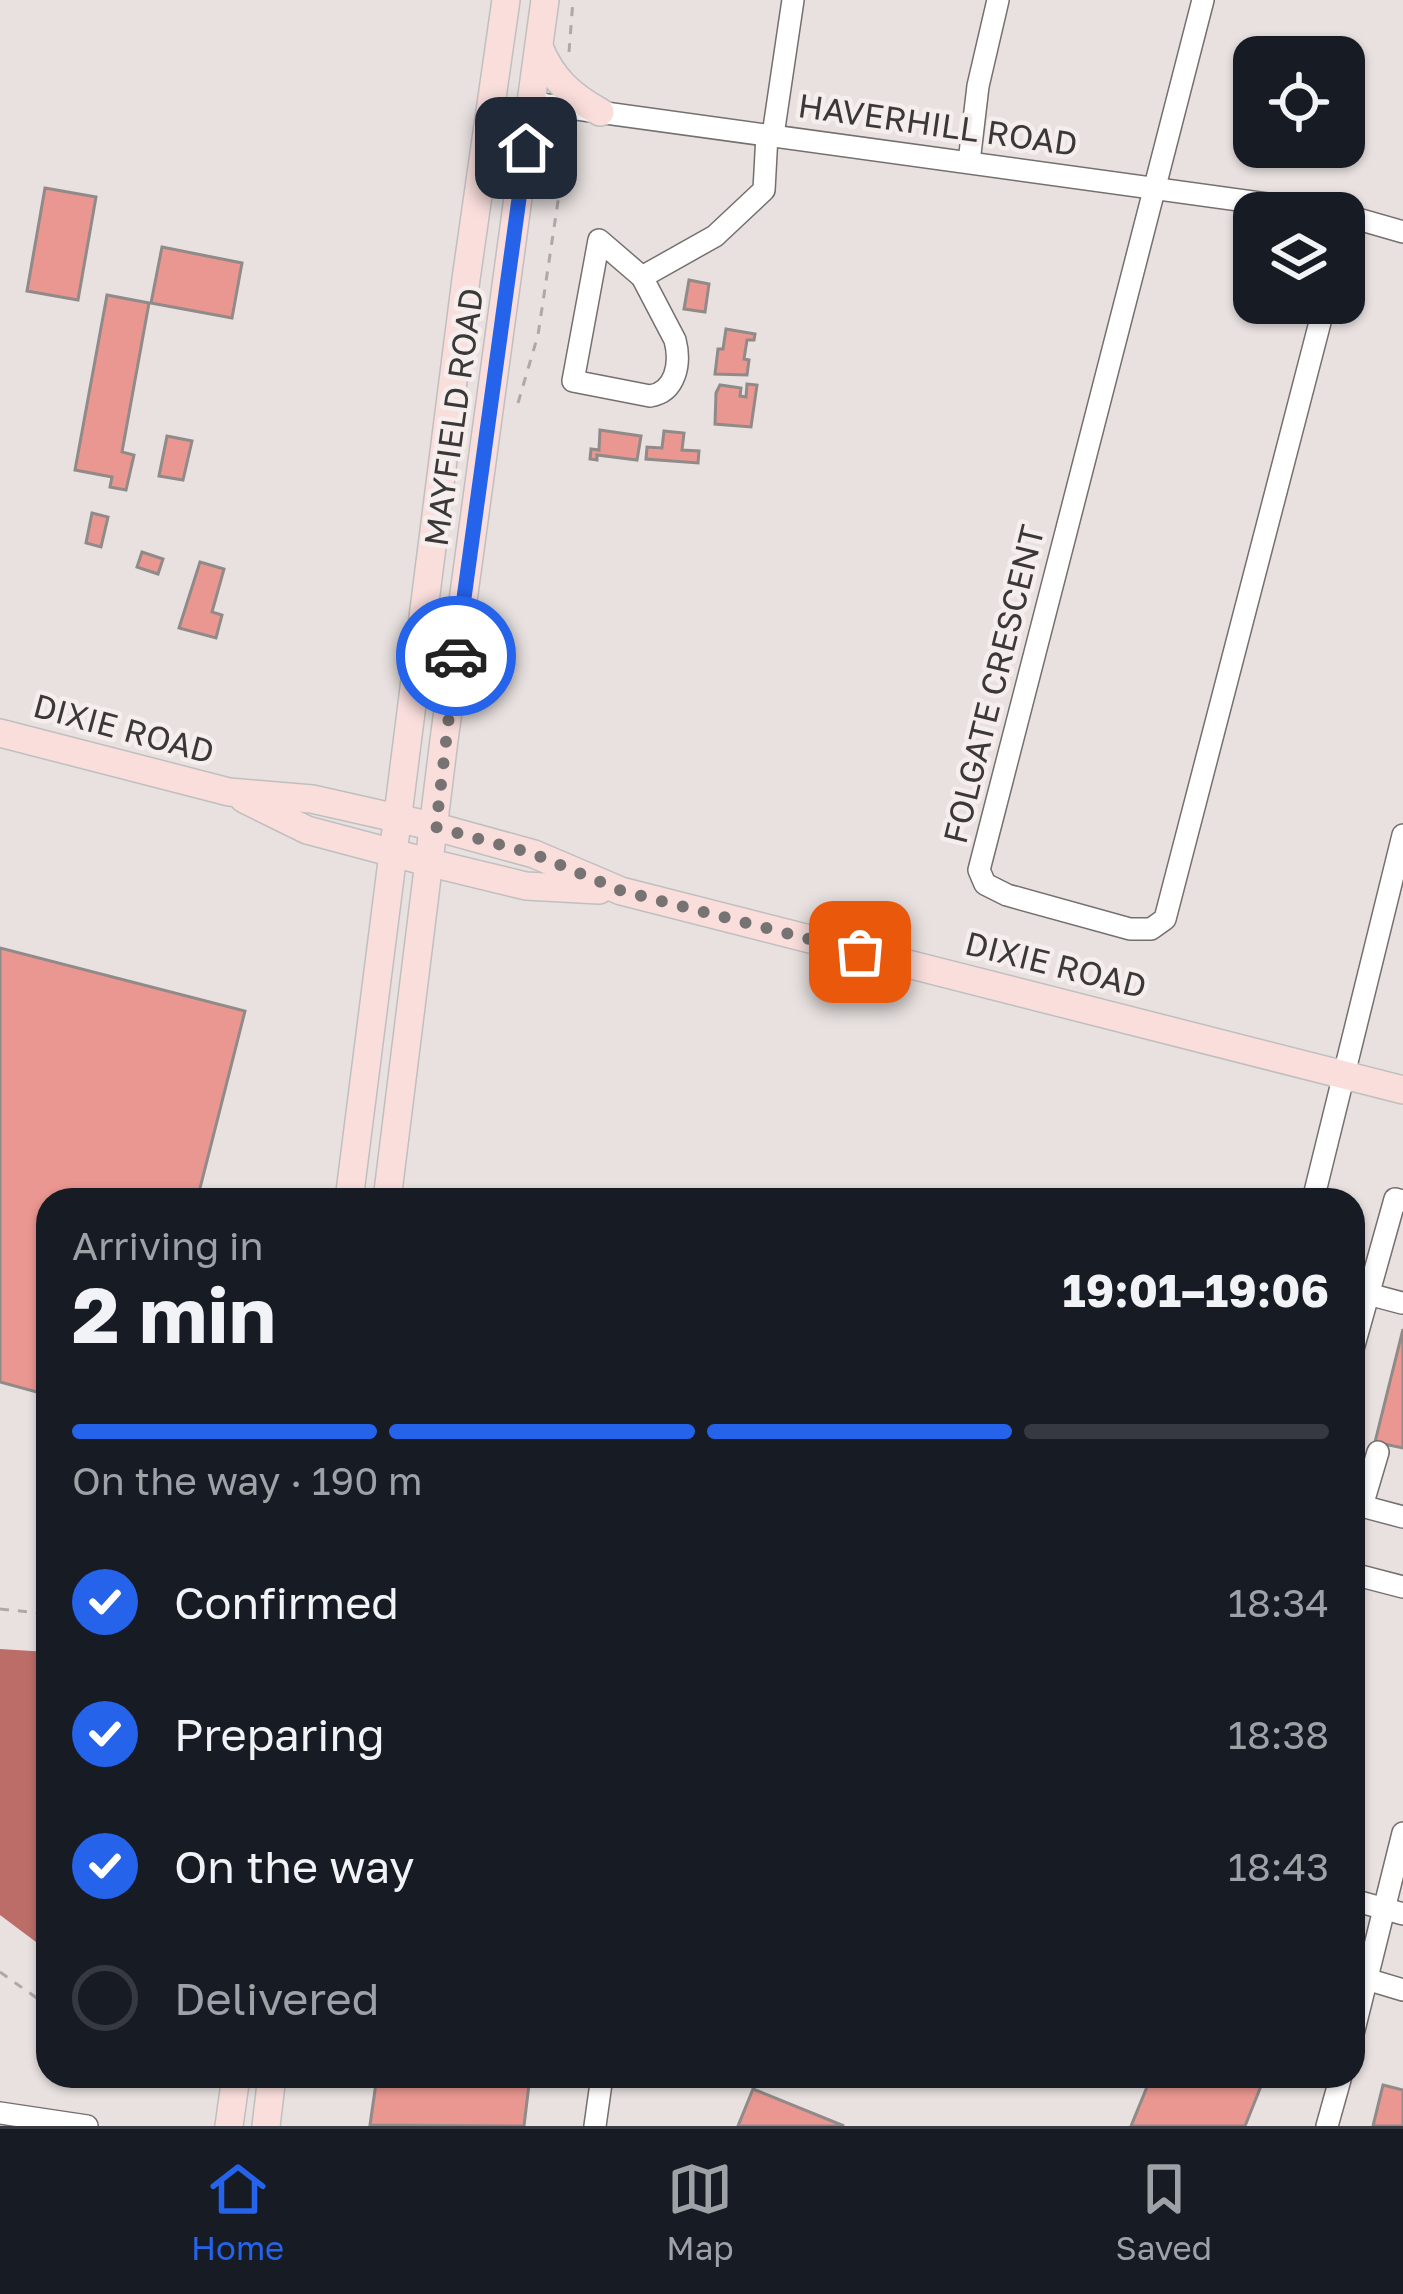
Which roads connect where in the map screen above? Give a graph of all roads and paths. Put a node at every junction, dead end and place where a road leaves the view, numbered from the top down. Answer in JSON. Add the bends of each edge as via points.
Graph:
{"nodes":[{"id":1,"x":506,"y":0,"type":"edge"},
{"id":2,"x":544,"y":0,"type":"edge"},
{"id":3,"x":573,"y":0,"type":"edge"},
{"id":4,"x":793,"y":0,"type":"edge"},
{"id":5,"x":998,"y":0,"type":"edge"},
{"id":6,"x":1203,"y":0,"type":"edge"},
{"id":7,"x":539,"y":46,"type":"junction"},
{"id":8,"x":571,"y":59,"type":"dead end"},
{"id":9,"x":497,"y":77,"type":"junction"},
{"id":10,"x":533,"y":103,"type":"junction"},
{"id":11,"x":600,"y":112,"type":"junction"},
{"id":12,"x":770,"y":135,"type":"junction"},
{"id":13,"x":568,"y":139,"type":"dead end"},
{"id":14,"x":969,"y":162,"type":"junction"},
{"id":15,"x":1154,"y":187,"type":"junction"},
{"id":16,"x":1233,"y":200,"type":"edge"},
{"id":17,"x":1365,"y":224,"type":"edge"},
{"id":18,"x":1403,"y":232,"type":"edge"},
{"id":19,"x":642,"y":277,"type":"junction"},
{"id":20,"x":1320,"y":324,"type":"edge"},
{"id":21,"x":518,"y":403,"type":"dead end"},
{"id":22,"x":0,"y":733,"type":"edge"},
{"id":23,"x":229,"y":792,"type":"junction"},
{"id":24,"x":398,"y":818,"type":"junction"},
{"id":25,"x":436,"y":827,"type":"junction"},
{"id":26,"x":1403,"y":835,"type":"edge"},
{"id":27,"x":393,"y":853,"type":"junction"},
{"id":28,"x":431,"y":863,"type":"junction"},
{"id":29,"x":622,"y":891,"type":"junction"},
{"id":30,"x":1342,"y":1074,"type":"junction"},
{"id":31,"x":1403,"y":1090,"type":"edge"},
{"id":32,"x":351,"y":1188,"type":"edge"},
{"id":33,"x":389,"y":1188,"type":"edge"},
{"id":34,"x":1316,"y":1188,"type":"edge"},
{"id":35,"x":1403,"y":1201,"type":"edge"},
{"id":36,"x":1365,"y":1281,"type":"edge"},
{"id":37,"x":1365,"y":1293,"type":"edge"},
{"id":38,"x":1402,"y":1303,"type":"edge"},
{"id":39,"x":1378,"y":1452,"type":"dead end"},
{"id":40,"x":1365,"y":1486,"type":"edge"},
{"id":41,"x":1365,"y":1507,"type":"edge"},
{"id":42,"x":1403,"y":1517,"type":"edge"},
{"id":43,"x":1365,"y":1577,"type":"edge"},
{"id":44,"x":1403,"y":1587,"type":"edge"},
{"id":45,"x":0,"y":1609,"type":"edge"},
{"id":46,"x":36,"y":1613,"type":"edge"},
{"id":47,"x":1403,"y":1833,"type":"edge"},
{"id":48,"x":1365,"y":1903,"type":"edge"},
{"id":49,"x":1394,"y":1911,"type":"edge"},
{"id":50,"x":1365,"y":1968,"type":"edge"},
{"id":51,"x":0,"y":1972,"type":"edge"},
{"id":52,"x":1365,"y":1979,"type":"edge"},
{"id":53,"x":1403,"y":1990,"type":"edge"},
{"id":54,"x":36,"y":1998,"type":"edge"},
{"id":55,"x":235,"y":2088,"type":"edge"},
{"id":56,"x":271,"y":2088,"type":"edge"},
{"id":57,"x":601,"y":2088,"type":"edge"},
{"id":58,"x":1338,"y":2088,"type":"edge"},
{"id":59,"x":0,"y":2113,"type":"edge"},
{"id":60,"x":82,"y":2126,"type":"edge"},
{"id":61,"x":230,"y":2126,"type":"edge"},
{"id":62,"x":266,"y":2126,"type":"edge"},
{"id":63,"x":596,"y":2126,"type":"edge"},
{"id":64,"x":1328,"y":2126,"type":"edge"}],
"edges":[{"from":1,"to":9,"type":"main road","name":"MAYFIELD ROAD"},
{"from":2,"to":7,"type":"main road","name":"MAYFIELD ROAD"},
{"from":3,"to":8,"type":"path"},
{"from":4,"to":12,"type":"street"},
{"from":5,"to":14,"type":"street"},
{"from":6,"to":15,"type":"street"},
{"from":7,"to":10,"type":"main road","name":"MAYFIELD ROAD"},
{"from":7,"to":11,"type":"main road","via":[[558,82]]},
{"from":9,"to":10,"type":"main road"},
{"from":9,"to":24,"type":"main road","name":"MAYFIELD ROAD"},
{"from":10,"to":11,"type":"street","name":"HAVERHILL ROAD"},
{"from":10,"to":25,"type":"main road","name":"MAYFIELD ROAD"},
{"from":11,"to":12,"type":"street","name":"HAVERHILL ROAD"},
{"from":12,"to":14,"type":"street","name":"HAVERHILL ROAD"},
{"from":12,"to":19,"type":"street","via":[[764,190],[715,236]]},
{"from":13,"to":21,"type":"path","via":[[574,148],[564,160],[538,335]]},
{"from":14,"to":15,"type":"street","name":"HAVERHILL ROAD"},
{"from":15,"to":16,"type":"street","name":"HAVERHILL ROAD"},
{"from":15,"to":20,"type":"street","name":"FOLGATE CRESCENT","via":[[979,870],[985,884],[1130,929],[1165,919]]},
{"from":17,"to":18,"type":"street","name":"HAVERHILL ROAD"},
{"from":19,"to":19,"type":"street","via":[[676,344],[670,386],[650,396],[573,381],[599,240]]},
{"from":22,"to":23,"type":"main road","name":"DIXIE ROAD"},
{"from":23,"to":24,"type":"main road","name":"DIXIE ROAD"},
{"from":23,"to":27,"type":"main road","name":"DIXIE ROAD","via":[[307,830]]},
{"from":24,"to":25,"type":"main road","name":"DIXIE ROAD"},
{"from":24,"to":27,"type":"main road","name":"MAYFIELD ROAD"},
{"from":25,"to":28,"type":"main road","name":"MAYFIELD ROAD"},
{"from":25,"to":29,"type":"main road","name":"DIXIE ROAD","via":[[534,854]]},
{"from":26,"to":30,"type":"street"},
{"from":27,"to":28,"type":"main road","name":"DIXIE ROAD"},
{"from":27,"to":32,"type":"main road","name":"MAYFIELD ROAD"},
{"from":28,"to":29,"type":"main road","name":"DIXIE ROAD","via":[[526,886]]},
{"from":28,"to":33,"type":"main road","name":"MAYFIELD ROAD"},
{"from":29,"to":30,"type":"main road","name":"DIXIE ROAD"},
{"from":30,"to":31,"type":"main road","name":"DIXIE ROAD"},
{"from":30,"to":34,"type":"street"},
{"from":35,"to":36,"type":"street","via":[[1395,1198]]},
{"from":37,"to":38,"type":"street"},
{"from":39,"to":40,"type":"street"},
{"from":41,"to":42,"type":"street"},
{"from":43,"to":44,"type":"street"},
{"from":45,"to":46,"type":"path"},
{"from":47,"to":49,"type":"street"},
{"from":48,"to":49,"type":"street"},
{"from":49,"to":50,"type":"street"},
{"from":51,"to":54,"type":"path"},
{"from":52,"to":53,"type":"street"},
{"from":55,"to":61,"type":"main road"},
{"from":56,"to":62,"type":"main road"},
{"from":57,"to":63,"type":"street"},
{"from":58,"to":64,"type":"street"},
{"from":59,"to":60,"type":"street"}]}
